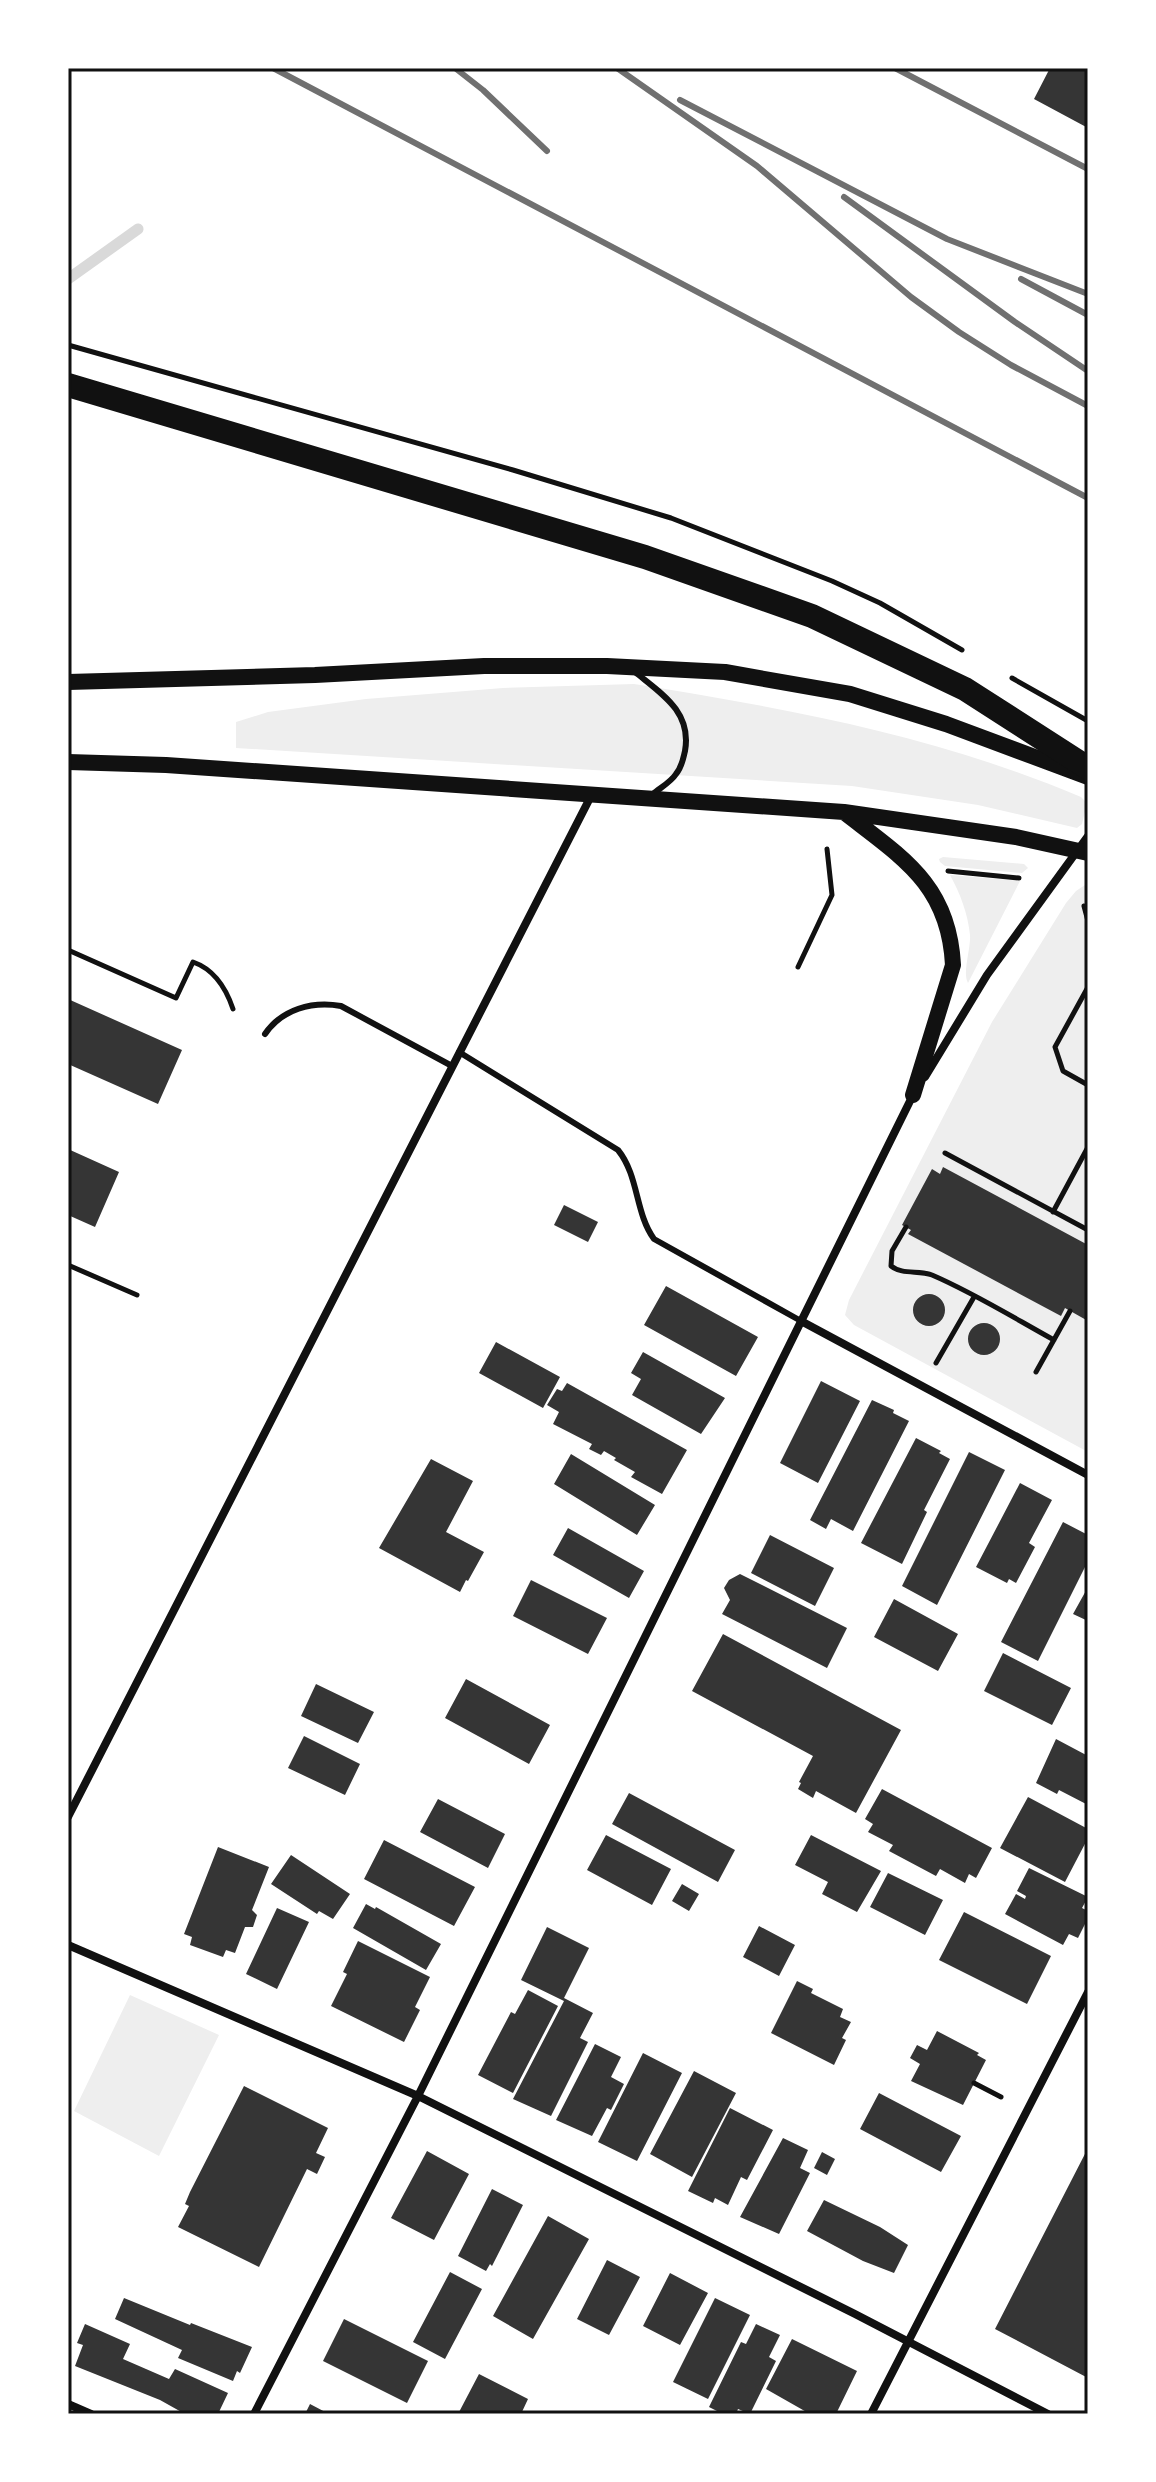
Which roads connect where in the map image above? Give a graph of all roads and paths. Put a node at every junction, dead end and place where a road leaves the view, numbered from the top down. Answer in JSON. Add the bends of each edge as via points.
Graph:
{"nodes":[{"id":1,"x":68,"y":345,"type":"edge"},
{"id":2,"x":68,"y":385,"type":"edge"},
{"id":3,"x":880,"y":603,"type":"dead end"},
{"id":4,"x":628,"y":667,"type":"junction"},
{"id":5,"x":68,"y":682,"type":"edge"},
{"id":6,"x":68,"y":762,"type":"edge"},
{"id":7,"x":1088,"y":768,"type":"edge"},
{"id":8,"x":1088,"y":777,"type":"edge"},
{"id":9,"x":592,"y":793,"type":"junction"},
{"id":10,"x":650,"y":797,"type":"junction"},
{"id":11,"x":844,"y":812,"type":"junction"},
{"id":12,"x":1085,"y":846,"type":"edge"},
{"id":13,"x":827,"y":849,"type":"dead end"},
{"id":14,"x":948,"y":871,"type":"dead end"},
{"id":15,"x":1019,"y":878,"type":"dead end"},
{"id":16,"x":1084,"y":906,"type":"dead end"},
{"id":17,"x":1088,"y":921,"type":"edge"},
{"id":18,"x":68,"y":950,"type":"edge"},
{"id":19,"x":798,"y":967,"type":"dead end"},
{"id":20,"x":1088,"y":987,"type":"edge"},
{"id":21,"x":233,"y":1009,"type":"dead end"},
{"id":22,"x":265,"y":1034,"type":"dead end"},
{"id":23,"x":459,"y":1052,"type":"junction"},
{"id":24,"x":452,"y":1066,"type":"junction"},
{"id":25,"x":1088,"y":1085,"type":"edge"},
{"id":26,"x":913,"y":1095,"type":"junction"},
{"id":27,"x":1088,"y":1147,"type":"edge"},
{"id":28,"x":945,"y":1153,"type":"dead end"},
{"id":29,"x":1053,"y":1212,"type":"junction"},
{"id":30,"x":906,"y":1227,"type":"dead end"},
{"id":31,"x":1088,"y":1230,"type":"edge"},
{"id":32,"x":68,"y":1265,"type":"edge"},
{"id":33,"x":137,"y":1295,"type":"dead end"},
{"id":34,"x":974,"y":1297,"type":"junction"},
{"id":35,"x":1070,"y":1311,"type":"dead end"},
{"id":36,"x":801,"y":1321,"type":"junction"},
{"id":37,"x":1054,"y":1340,"type":"junction"},
{"id":38,"x":936,"y":1363,"type":"dead end"},
{"id":39,"x":1036,"y":1372,"type":"dead end"},
{"id":40,"x":1088,"y":1475,"type":"edge"},
{"id":41,"x":68,"y":1817,"type":"edge"},
{"id":42,"x":68,"y":1945,"type":"edge"},
{"id":43,"x":1088,"y":1992,"type":"edge"},
{"id":44,"x":974,"y":2083,"type":"dead end"},
{"id":45,"x":418,"y":2096,"type":"junction"},
{"id":46,"x":1001,"y":2097,"type":"dead end"},
{"id":47,"x":909,"y":2342,"type":"junction"},
{"id":48,"x":68,"y":2404,"type":"edge"},
{"id":49,"x":91,"y":2414,"type":"edge"},
{"id":50,"x":254,"y":2414,"type":"edge"},
{"id":51,"x":871,"y":2414,"type":"edge"},
{"id":52,"x":1048,"y":2414,"type":"edge"}],
"edges":[{"from":1,"to":3,"type":"path","via":[[671,518]]},
{"from":2,"to":7,"type":"highway","via":[[645,557],[812,616],[965,689]]},
{"from":4,"to":5,"type":"main road","via":[[484,666]]},
{"from":4,"to":8,"type":"main road","via":[[725,672],[850,694]]},
{"from":4,"to":10,"type":"lane","via":[[660,693],[686,725],[683,763]]},
{"from":6,"to":9,"type":"main road"},
{"from":9,"to":10,"type":"main road"},
{"from":9,"to":23,"type":"street"},
{"from":10,"to":11,"type":"main road"},
{"from":11,"to":12,"type":"main road"},
{"from":11,"to":26,"type":"main road","via":[[930,886],[946,921],[953,965]]},
{"from":12,"to":26,"type":"street","via":[[987,975]]},
{"from":13,"to":19,"type":"path","via":[[832,895]]},
{"from":14,"to":15,"type":"path"},
{"from":16,"to":17,"type":"path"},
{"from":18,"to":21,"type":"path","via":[[176,998],[193,962],[214,975]]},
{"from":20,"to":25,"type":"path","via":[[1055,1047],[1063,1071]]},
{"from":22,"to":24,"type":"lane","via":[[283,1015],[325,1003],[352,1009]]},
{"from":23,"to":24,"type":"street"},
{"from":23,"to":36,"type":"lane","via":[[618,1150],[654,1239]]},
{"from":24,"to":41,"type":"street"},
{"from":26,"to":36,"type":"street"},
{"from":27,"to":29,"type":"path"},
{"from":28,"to":29,"type":"path"},
{"from":29,"to":31,"type":"path"},
{"from":30,"to":34,"type":"path","via":[[892,1251],[891,1266],[926,1273]]},
{"from":32,"to":33,"type":"path"},
{"from":34,"to":37,"type":"path"},
{"from":34,"to":38,"type":"path"},
{"from":35,"to":37,"type":"path"},
{"from":36,"to":40,"type":"street"},
{"from":36,"to":45,"type":"street"},
{"from":37,"to":39,"type":"path"},
{"from":42,"to":45,"type":"street"},
{"from":43,"to":47,"type":"street"},
{"from":44,"to":46,"type":"path"},
{"from":45,"to":47,"type":"street"},
{"from":45,"to":50,"type":"street"},
{"from":47,"to":51,"type":"street"},
{"from":47,"to":52,"type":"street"},
{"from":48,"to":49,"type":"street"}]}
